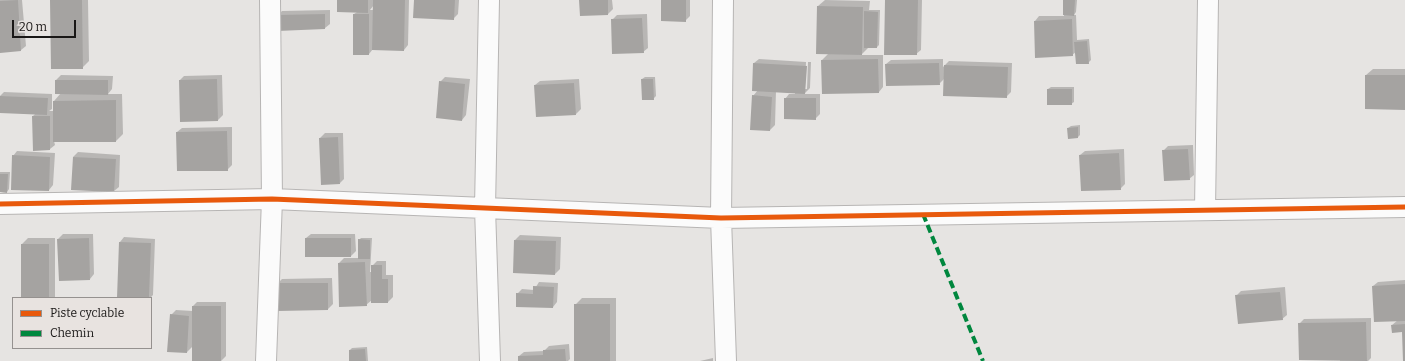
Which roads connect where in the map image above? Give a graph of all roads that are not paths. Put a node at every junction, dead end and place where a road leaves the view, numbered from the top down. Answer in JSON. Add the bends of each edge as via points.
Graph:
{"nodes":[{"id":1,"x":270,"y":0,"type":"edge"},
{"id":2,"x":489,"y":0,"type":"edge"},
{"id":3,"x":723,"y":0,"type":"edge"},
{"id":4,"x":1208,"y":0,"type":"edge"},
{"id":5,"x":272,"y":199,"type":"junction"},
{"id":6,"x":0,"y":204,"type":"edge"},
{"id":7,"x":1405,"y":207,"type":"edge"},
{"id":8,"x":485,"y":208,"type":"junction"},
{"id":9,"x":1205,"y":210,"type":"junction"},
{"id":10,"x":721,"y":218,"type":"junction"},
{"id":11,"x":266,"y":361,"type":"edge"},
{"id":12,"x":490,"y":361,"type":"edge"},
{"id":13,"x":726,"y":361,"type":"edge"}],
"edges":[{"from":1,"to":5,"type":"street"},
{"from":2,"to":8,"type":"street"},
{"from":3,"to":10,"type":"street"},
{"from":4,"to":9,"type":"street"},
{"from":5,"to":6,"type":"street"},
{"from":5,"to":8,"type":"street"},
{"from":5,"to":11,"type":"street"},
{"from":7,"to":9,"type":"street"},
{"from":8,"to":10,"type":"street"},
{"from":8,"to":12,"type":"street"},
{"from":9,"to":10,"type":"street"},
{"from":10,"to":13,"type":"street"}]}
